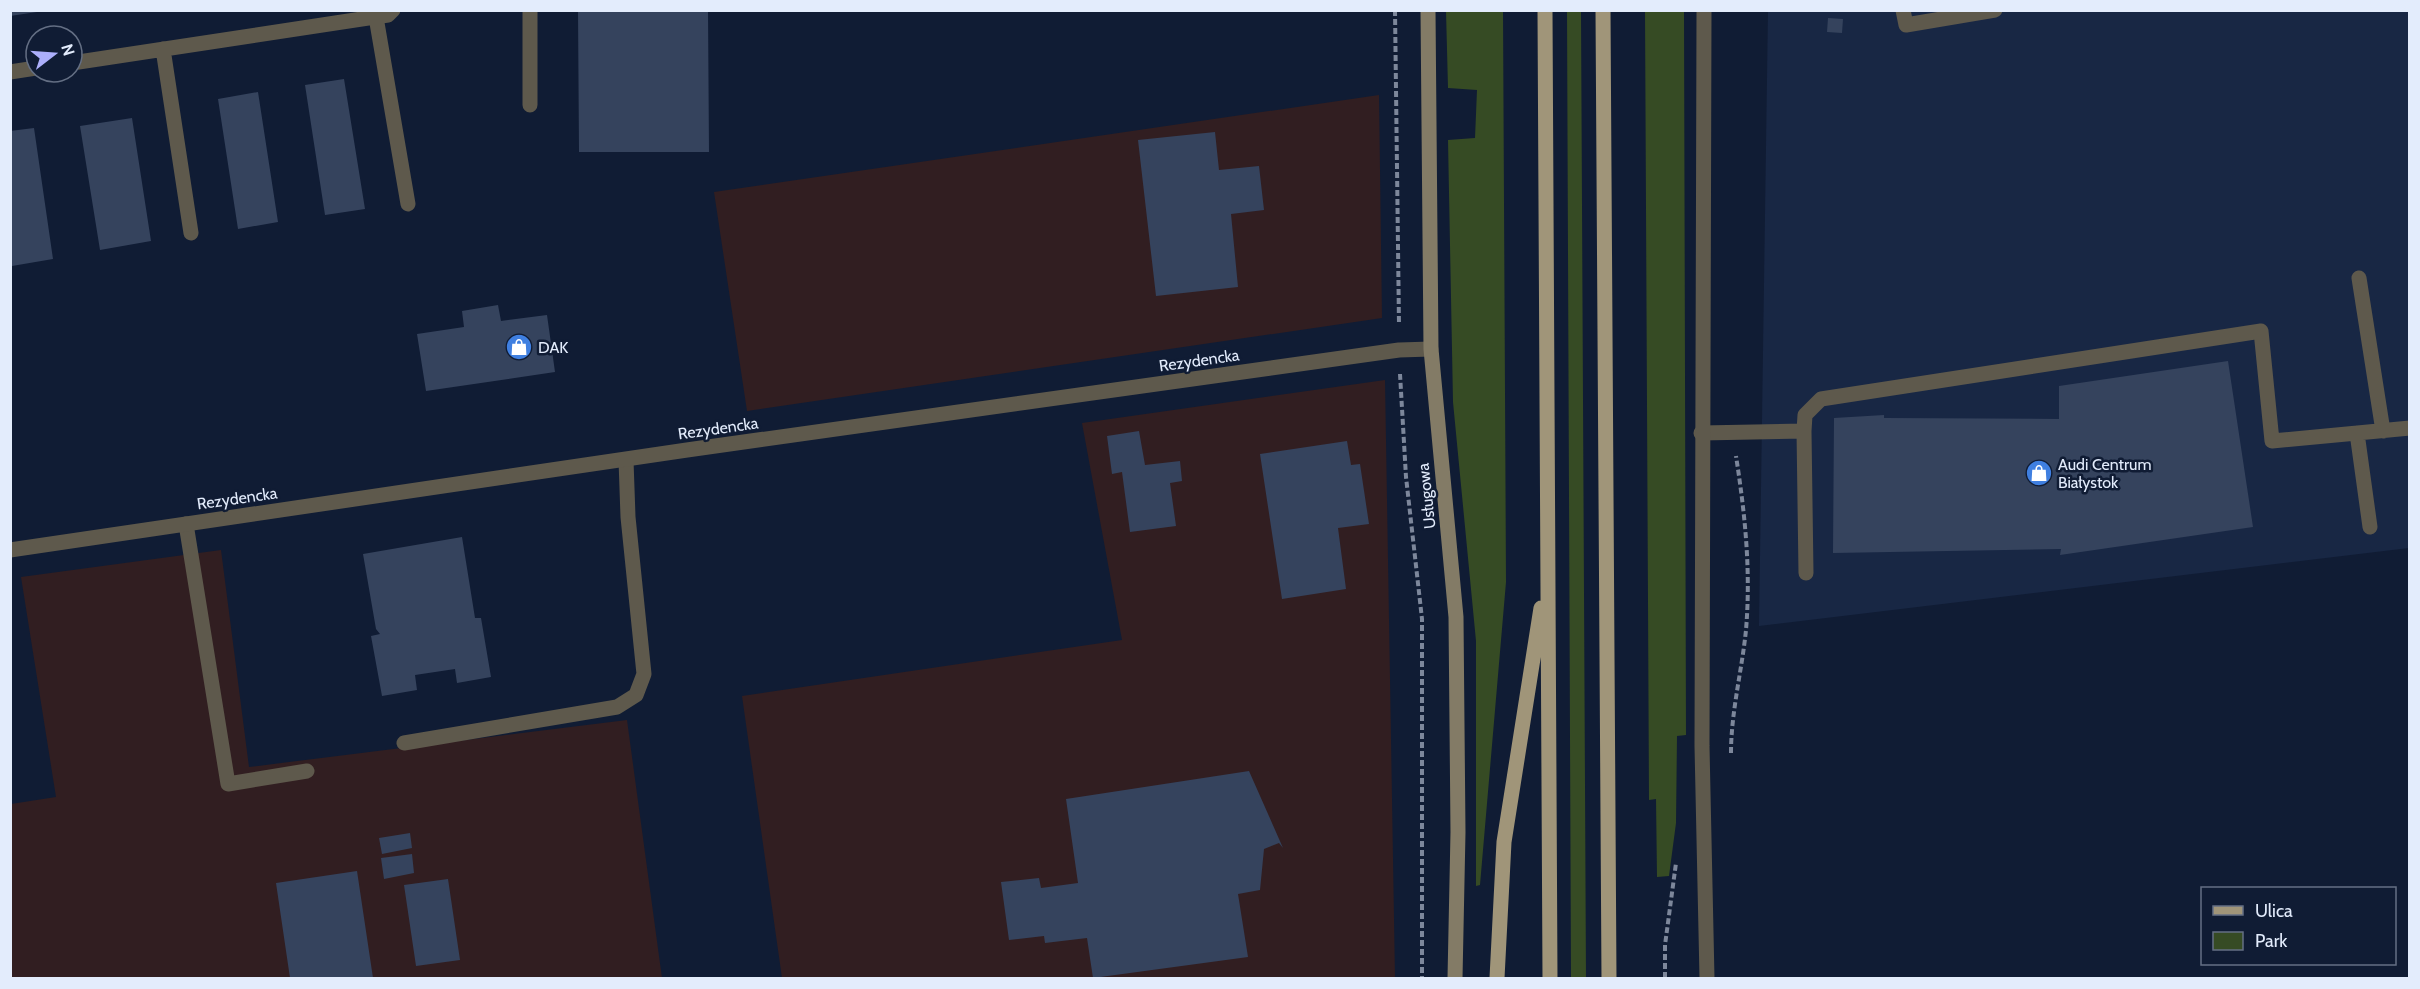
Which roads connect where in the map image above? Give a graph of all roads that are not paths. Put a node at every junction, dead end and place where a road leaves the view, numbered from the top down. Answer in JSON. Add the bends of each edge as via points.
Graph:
{"nodes":[{"id":1,"x":393,"y":10,"type":"edge"},
{"id":2,"x":530,"y":10,"type":"edge"},
{"id":3,"x":1428,"y":10,"type":"edge"},
{"id":4,"x":1545,"y":10,"type":"edge"},
{"id":5,"x":1603,"y":10,"type":"edge"},
{"id":6,"x":1704,"y":10,"type":"edge"},
{"id":7,"x":1903,"y":10,"type":"edge"},
{"id":8,"x":1995,"y":10,"type":"edge"},
{"id":9,"x":376,"y":17,"type":"junction"},
{"id":10,"x":163,"y":49,"type":"junction"},
{"id":11,"x":84,"y":61,"type":"edge"},
{"id":12,"x":530,"y":105,"type":"dead end"},
{"id":13,"x":408,"y":204,"type":"dead end"},
{"id":14,"x":191,"y":233,"type":"dead end"},
{"id":15,"x":2359,"y":278,"type":"dead end"},
{"id":16,"x":1431,"y":349,"type":"junction"},
{"id":17,"x":2409,"y":428,"type":"edge"},
{"id":18,"x":2383,"y":430,"type":"junction"},
{"id":19,"x":1804,"y":431,"type":"junction"},
{"id":20,"x":1701,"y":433,"type":"junction"},
{"id":21,"x":2357,"y":433,"type":"junction"},
{"id":22,"x":626,"y":460,"type":"junction"},
{"id":23,"x":186,"y":524,"type":"junction"},
{"id":24,"x":2370,"y":526,"type":"dead end"},
{"id":25,"x":10,"y":550,"type":"edge"},
{"id":26,"x":1548,"y":563,"type":"junction"},
{"id":27,"x":1806,"y":573,"type":"dead end"},
{"id":28,"x":404,"y":743,"type":"dead end"},
{"id":29,"x":307,"y":771,"type":"dead end"},
{"id":30,"x":1609,"y":947,"type":"junction"},
{"id":31,"x":1455,"y":978,"type":"edge"},
{"id":32,"x":1497,"y":978,"type":"edge"},
{"id":33,"x":1550,"y":978,"type":"edge"},
{"id":34,"x":1609,"y":978,"type":"edge"},
{"id":35,"x":1615,"y":978,"type":"edge"},
{"id":36,"x":1707,"y":978,"type":"edge"}],
"edges":[{"from":1,"to":9,"type":"street"},
{"from":2,"to":12,"type":"street"},
{"from":3,"to":16,"type":"street","name":"Usługowa"},
{"from":4,"to":26,"type":"main road"},
{"from":5,"to":30,"type":"main road"},
{"from":6,"to":20,"type":"street"},
{"from":7,"to":8,"type":"street","via":[[1906,25]]},
{"from":9,"to":10,"type":"street"},
{"from":9,"to":13,"type":"street"},
{"from":10,"to":11,"type":"street"},
{"from":10,"to":14,"type":"street"},
{"from":15,"to":18,"type":"street"},
{"from":16,"to":22,"type":"street","name":"Rezydencka","via":[[1399,350]]},
{"from":16,"to":31,"type":"street","name":"Usługowa","via":[[1456,617]]},
{"from":17,"to":18,"type":"street"},
{"from":18,"to":21,"type":"street"},
{"from":19,"to":20,"type":"street"},
{"from":19,"to":21,"type":"street","via":[[1805,416],[1821,399],[2261,331],[2272,441]]},
{"from":19,"to":27,"type":"street"},
{"from":20,"to":36,"type":"street"},
{"from":21,"to":24,"type":"street"},
{"from":22,"to":23,"type":"street","name":"Rezydencka"},
{"from":22,"to":28,"type":"street","via":[[644,674],[636,695],[617,707]]},
{"from":23,"to":25,"type":"street","name":"Rezydencka"},
{"from":23,"to":29,"type":"street","via":[[228,784]]},
{"from":26,"to":32,"type":"main road","via":[[1504,842]]},
{"from":26,"to":33,"type":"main road"},
{"from":30,"to":34,"type":"main road"},
{"from":30,"to":35,"type":"main road"}]}
